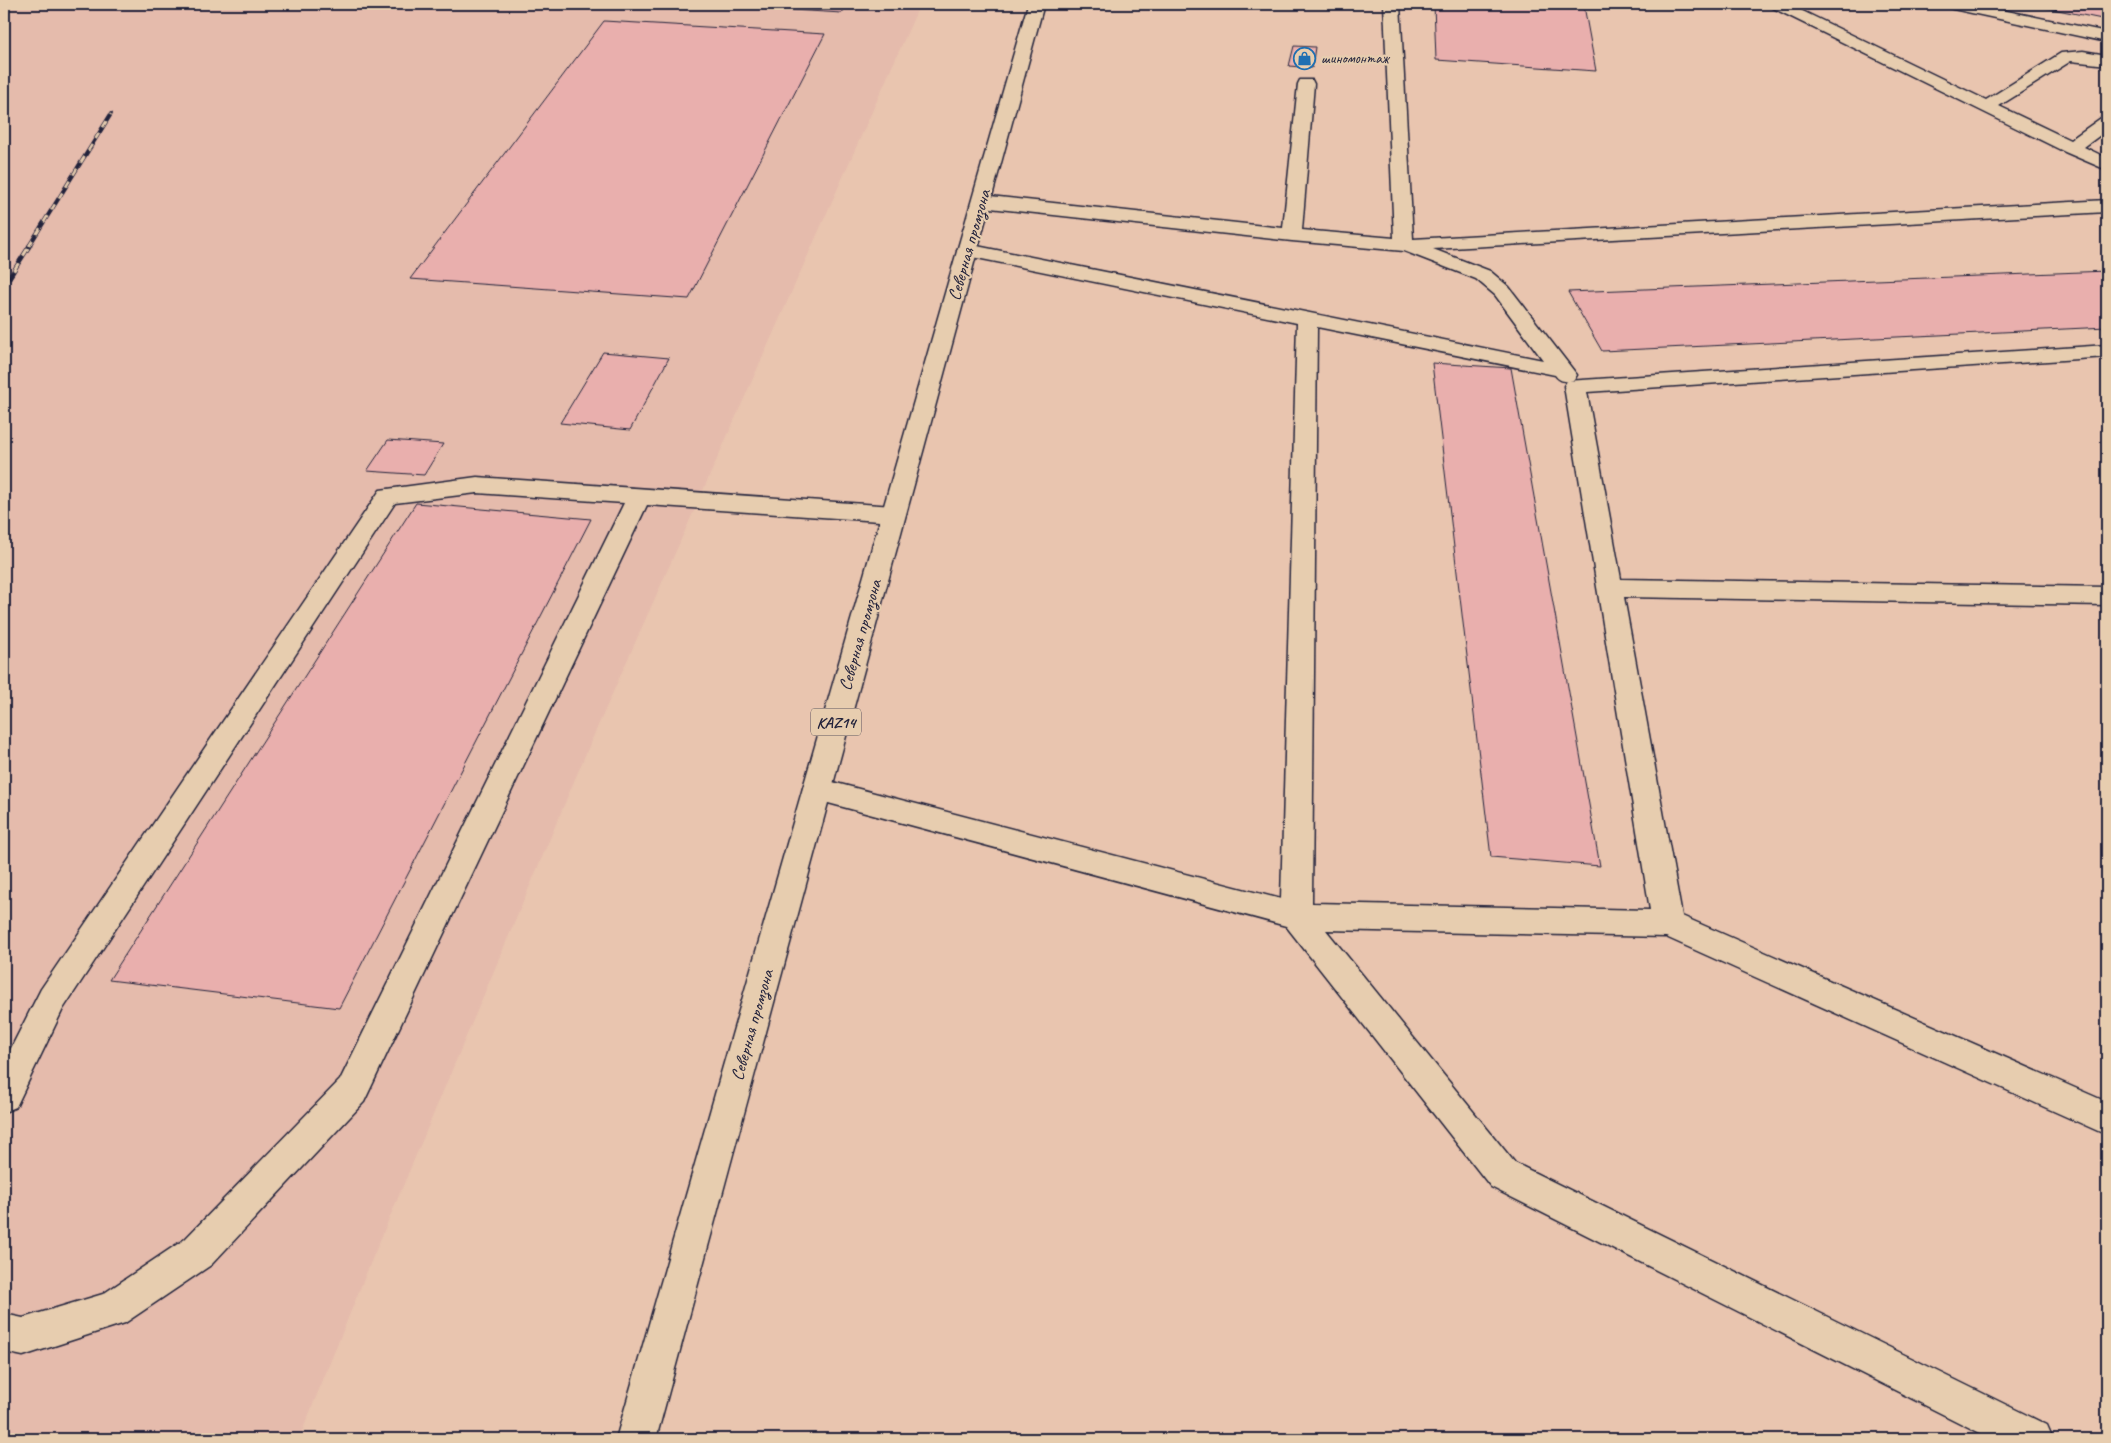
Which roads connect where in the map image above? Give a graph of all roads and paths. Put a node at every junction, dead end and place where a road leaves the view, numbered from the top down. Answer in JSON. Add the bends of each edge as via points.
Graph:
{"nodes":[{"id":1,"x":1036,"y":4,"type":"edge"},
{"id":2,"x":1392,"y":4,"type":"edge"},
{"id":3,"x":1776,"y":4,"type":"edge"},
{"id":4,"x":1953,"y":4,"type":"edge"},
{"id":5,"x":2107,"y":37,"type":"edge"},
{"id":6,"x":2107,"y":60,"type":"edge"},
{"id":7,"x":1306,"y":84,"type":"dead end"},
{"id":8,"x":1986,"y":106,"type":"junction"},
{"id":9,"x":2107,"y":122,"type":"edge"},
{"id":10,"x":2071,"y":148,"type":"junction"},
{"id":11,"x":2107,"y":165,"type":"edge"},
{"id":12,"x":981,"y":201,"type":"junction"},
{"id":13,"x":2107,"y":206,"type":"edge"},
{"id":14,"x":1292,"y":235,"type":"junction"},
{"id":15,"x":1404,"y":245,"type":"junction"},
{"id":16,"x":967,"y":250,"type":"junction"},
{"id":17,"x":1307,"y":319,"type":"junction"},
{"id":18,"x":2107,"y":351,"type":"edge"},
{"id":19,"x":1568,"y":378,"type":"junction"},
{"id":20,"x":639,"y":497,"type":"junction"},
{"id":21,"x":894,"y":514,"type":"junction"},
{"id":22,"x":1610,"y":588,"type":"junction"},
{"id":23,"x":2107,"y":596,"type":"edge"},
{"id":24,"x":817,"y":789,"type":"junction"},
{"id":25,"x":1296,"y":916,"type":"junction"},
{"id":26,"x":1668,"y":924,"type":"junction"},
{"id":27,"x":4,"y":1096,"type":"edge"},
{"id":28,"x":2107,"y":1119,"type":"edge"},
{"id":29,"x":4,"y":1333,"type":"edge"},
{"id":30,"x":636,"y":1439,"type":"edge"},
{"id":31,"x":2033,"y":1439,"type":"edge"}],
"edges":[{"from":1,"to":12,"type":"main road","name":"Северная промзона","number":"KAZ14"},
{"from":2,"to":15,"type":"main road"},
{"from":3,"to":8,"type":"main road"},
{"from":4,"to":5,"type":"main road"},
{"from":6,"to":8,"type":"main road","via":[[2067,56]]},
{"from":7,"to":14,"type":"main road"},
{"from":8,"to":10,"type":"main road"},
{"from":9,"to":10,"type":"main road"},
{"from":10,"to":11,"type":"main road"},
{"from":12,"to":14,"type":"main road"},
{"from":12,"to":16,"type":"main road","name":"Северная промзона","number":"KAZ14"},
{"from":13,"to":15,"type":"main road"},
{"from":14,"to":15,"type":"main road"},
{"from":15,"to":19,"type":"main road","via":[[1483,275],[1502,291]]},
{"from":16,"to":17,"type":"main road"},
{"from":16,"to":21,"type":"main road","name":"Северная промзона","number":"KAZ14"},
{"from":17,"to":19,"type":"main road"},
{"from":17,"to":25,"type":"main road"},
{"from":18,"to":19,"type":"main road"},
{"from":19,"to":22,"type":"main road"},
{"from":20,"to":21,"type":"main road"},
{"from":20,"to":27,"type":"main road","via":[[477,485],[388,496],[52,999]]},
{"from":20,"to":29,"type":"main road","via":[[352,1091],[198,1252],[112,1310],[23,1337]]},
{"from":21,"to":24,"type":"main road","name":"Северная промзона","number":"KAZ14"},
{"from":22,"to":23,"type":"main road"},
{"from":22,"to":26,"type":"main road"},
{"from":24,"to":25,"type":"main road"},
{"from":24,"to":30,"type":"main road","name":"Северная промзона","number":"KAZ14"},
{"from":25,"to":26,"type":"main road"},
{"from":25,"to":31,"type":"main road","via":[[1503,1175]]},
{"from":26,"to":28,"type":"main road"}]}
